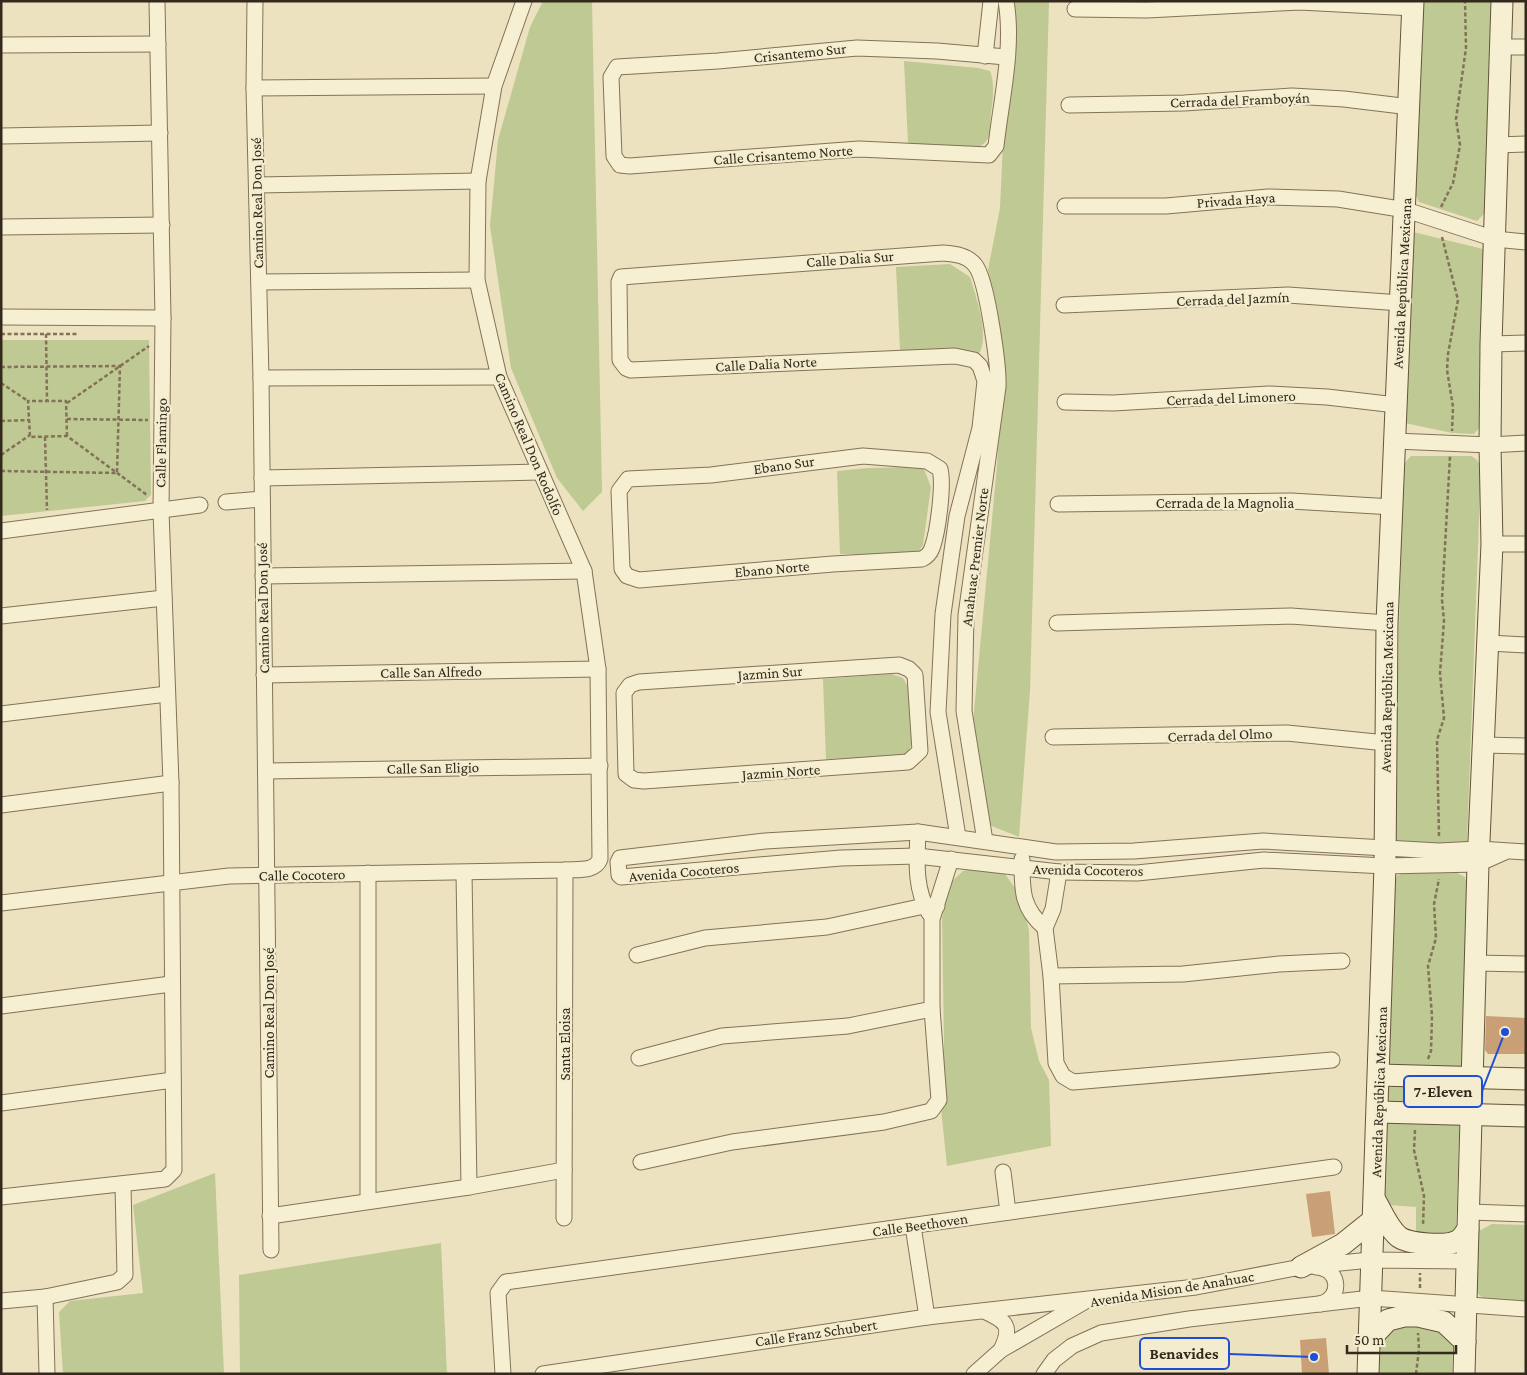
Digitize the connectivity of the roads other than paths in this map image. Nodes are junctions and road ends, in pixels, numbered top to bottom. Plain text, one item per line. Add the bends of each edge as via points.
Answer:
1 (157, 1) edge
2 (255, 1) edge
3 (524, 1) edge
4 (991, 1) edge
5 (1006, 1) edge
6 (1502, 1) edge
7 (1413, 5) edge
8 (1075, 9) dead end
9 (158, 44) junction
10 (1, 46) edge
11 (1502, 47) junction
12 (1526, 47) edge
13 (985, 56) junction
14 (1006, 57) junction
15 (494, 86) junction
16 (254, 88) junction
17 (1070, 105) dead end
18 (1410, 108) junction
19 (612, 121) joint
20 (160, 133) junction
21 (1, 136) edge
22 (1526, 144) edge
23 (1497, 145) junction
24 (478, 182) junction
25 (257, 185) junction
26 (1065, 206) dead end
27 (1406, 210) junction
28 (162, 225) junction
29 (1, 227) edge
30 (1495, 239) junction
31 (1526, 242) edge
32 (621, 277) joint
33 (477, 280) junction
34 (259, 282) junction
35 (1401, 303) junction
36 (1064, 305) dead end
37 (1, 318) edge
38 (163, 318) junction
39 (1526, 343) edge
40 (1492, 344) junction
41 (997, 363) junction
42 (980, 366) junction
43 (261, 378) junction
44 (499, 378) junction
45 (1065, 402) dead end
46 (1396, 405) junction
47 (986, 429) junction
48 (1395, 441) junction
49 (1526, 443) edge
50 (1490, 445) junction
51 (540, 472) junction
52 (262, 478) junction
53 (262, 499) junction
54 (226, 502) dead end
55 (1058, 504) dead end
56 (200, 505) dead end
57 (1393, 507) junction
58 (161, 511) junction
59 (938, 516) junction
60 (957, 516) junction
61 (980, 517) junction
62 (619, 526) joint
63 (1, 531) edge
64 (1492, 544) junction
65 (1526, 544) edge
66 (584, 571) junction
67 (263, 576) junction
68 (164, 598) junction
69 (1, 616) edge
70 (1057, 623) dead end
71 (1387, 623) junction
72 (1488, 643) junction
73 (1526, 645) edge
74 (598, 670) junction
75 (264, 675) junction
76 (167, 694) junction
77 (964, 711) junction
78 (918, 712) junction
79 (938, 712) junction
80 (1, 714) edge
81 (624, 728) joint
82 (1053, 737) dead end
83 (1386, 743) junction
84 (1483, 745) junction
85 (1526, 746) edge
86 (600, 766) junction
87 (266, 771) junction
88 (171, 783) junction
89 (1, 806) edge
90 (918, 832) junction
91 (958, 837) junction
92 (985, 841) junction
93 (1022, 848) junction
94 (1526, 852) edge
95 (917, 856) junction
96 (1385, 857) junction
97 (1478, 857) junction
98 (600, 859) joint
99 (951, 860) junction
100 (1022, 869) junction
101 (565, 870) junction
102 (1058, 872) junction
103 (368, 873) junction
104 (464, 874) junction
105 (268, 876) junction
106 (172, 884) junction
107 (1, 903) edge
108 (931, 910) junction
109 (1045, 928) junction
110 (637, 955) dead end
111 (1342, 961) dead end
112 (1475, 963) junction
113 (1526, 964) edge
114 (1051, 976) junction
115 (171, 984) junction
116 (1, 1006) edge
117 (932, 1009) junction
118 (639, 1058) dead end
119 (1332, 1060) dead end
120 (1379, 1075) junction
121 (1472, 1077) junction
122 (1526, 1079) edge
123 (173, 1080) junction
124 (1, 1103) edge
125 (1378, 1112) junction
126 (1471, 1115) junction
127 (1526, 1116) edge
128 (641, 1162) dead end
129 (1334, 1167) dead end
130 (564, 1170) junction
131 (1003, 1172) dead end
132 (123, 1184) junction
133 (469, 1187) junction
134 (1, 1198) edge
135 (368, 1201) junction
136 (1374, 1210) junction
137 (1008, 1212) junction
138 (1526, 1214) edge
139 (270, 1216) junction
140 (564, 1218) dead end
141 (1469, 1220) junction
142 (913, 1226) junction
143 (271, 1250) dead end
144 (1370, 1260) junction
145 (1467, 1261) junction
146 (1301, 1267) junction
147 (45, 1296) junction
148 (1371, 1298) junction
149 (1090, 1299) junction
150 (1, 1301) edge
151 (1467, 1306) junction
152 (1307, 1307) junction
153 (1526, 1309) edge
154 (982, 1310) junction
155 (927, 1317) junction
156 (1369, 1340) junction
157 (1465, 1342) junction
158 (1001, 1350) junction
159 (47, 1374) edge
160 (503, 1374) edge
161 (543, 1374) edge
162 (974, 1374) edge
163 (1044, 1374) edge
164 (1368, 1374) edge
165 (1464, 1374) edge

1 - 9 street, Calle Flamingo
2 - 16 street, Camino Real Don José
3 - 15 street, Camino Real Don Rodolfo
4 - 13 street
5 - 14 street via 1009,24
6 - 11 main road
7 - 8 street via 1300,2 1147,10
7 - 18 main road, Avenida República Mexicana
9 - 10 street
9 - 20 street, Calle Flamingo
11 - 12 street
11 - 23 main road
13 - 14 street, Crisantemo Sur
13 - 19 street, Crisantemo Sur via 857,48 709,62 621,66 613,70 610,77
14 - 19 street, Calle Crisantemo Norte via 996,146 992,153 984,156 859,149 625,166 620,165 614,156
15 - 16 street
15 - 24 street, Camino Real Don Rodolfo
16 - 25 street, Camino Real Don José
17 - 18 street, Cerrada del Framboyán via 1292,96
18 - 27 main road, Avenida República Mexicana
20 - 21 street
20 - 28 street, Calle Flamingo
22 - 23 street
23 - 30 main road
24 - 25 street
24 - 33 street, Camino Real Don Rodolfo
25 - 34 street, Camino Real Don José
26 - 27 street, Privada Haya via 1130,207 1306,197
27 - 30 street, Privada Haya
27 - 35 main road, Avenida República Mexicana
28 - 29 street
28 - 38 street, Calle Flamingo
30 - 31 street, Privada Haya
30 - 40 main road
32 - 41 street, Calle Dalia Sur via 943,253 957,255 967,258 980,272
32 - 42 street, Calle Dalia Norte via 620,360 631,370 955,356 974,360
33 - 34 street
33 - 44 street, Camino Real Don Rodolfo
34 - 43 street, Camino Real Don José
35 - 36 street, Cerrada del Jazmín via 1288,295
35 - 46 main road, Avenida República Mexicana
37 - 38 street
38 - 58 street, Calle Flamingo
39 - 40 street
40 - 50 main road
41 - 42 street
41 - 47 street, Anahuac Premier Norte via 998,387
42 - 47 street, Anahuac Premier Norte via 985,381
43 - 44 street
43 - 52 street, Camino Real Don José
44 - 51 street, Camino Real Don Rodolfo
45 - 46 street, Cerrada del Limonero via 1269,394
46 - 48 main road, Avenida República Mexicana
47 - 60 street, Anahuac Premier Norte
47 - 61 street, Anahuac Premier Norte
48 - 50 street
48 - 57 main road, Avenida República Mexicana
49 - 50 street
50 - 64 main road
51 - 52 street
51 - 66 street, Camino Real Don Rodolfo
52 - 53 street, Camino Real Don José
53 - 54 street
53 - 67 street, Camino Real Don José
55 - 57 street, Cerrada de la Magnolia via 1292,501
56 - 58 street
57 - 71 main road, Avenida República Mexicana
58 - 63 street
58 - 68 street, Calle Flamingo
59 - 60 street
59 - 62 street, Ebano Norte via 932,549 922,560 639,580 622,570
59 - 62 street, Ebano Sur via 940,469 926,460 863,456 711,475 628,479 619,491
60 - 61 street
60 - 79 street, Anahuac Premier Norte via 943,614
61 - 77 street, Anahuac Premier Norte via 966,616
64 - 65 street
64 - 72 main road
66 - 67 street
66 - 74 street, Camino Real Don Rodolfo
67 - 75 street, Camino Real Don José
68 - 69 street
68 - 76 street, Calle Flamingo
70 - 71 street via 1291,616
71 - 83 main road, Avenida República Mexicana
72 - 73 street
72 - 84 main road
74 - 75 street, Calle San Alfredo
74 - 86 street, Camino Real Don Rodolfo
75 - 87 street, Camino Real Don José
76 - 80 street
76 - 88 street, Calle Flamingo
77 - 79 street
77 - 92 street, Anahuac Premier Norte
78 - 79 street
78 - 81 street, Jazmin Sur via 915,676 909,669 889,666 639,682 630,685 624,693
78 - 81 street, Jazmin Norte via 920,751 908,762 644,781 634,780 626,774
79 - 91 street, Anahuac Premier Norte
82 - 83 street, Cerrada del Olmo via 1287,733
83 - 96 main road, Avenida República Mexicana
84 - 85 street
84 - 97 main road
86 - 87 street, Calle San Eligio
86 - 98 street, Camino Real Don Rodolfo
87 - 105 street, Camino Real Don José
88 - 89 street
88 - 106 street, Calle Flamingo
90 - 91 street, Avenida Cocoteros
90 - 95 street
90 - 95 street, Avenida Cocoteros via 765,841 620,858 618,862 621,878 840,858
91 - 92 street, Avenida Cocoteros
92 - 93 street, Avenida Cocoteros
93 - 96 street, Avenida Cocoteros via 1056,852 1134,852 1263,841
93 - 100 street
94 - 97 street
95 - 99 street, Avenida Cocoteros
95 - 108 street via 918,877
96 - 97 street
96 - 102 street, Avenida Cocoteros via 1264,860 1137,873
96 - 120 main road, Avenida República Mexicana
97 - 112 main road
98 - 101 street, Calle Cocotero via 594,868
99 - 100 street, Avenida Cocoteros
99 - 108 street
100 - 102 street, Avenida Cocoteros
100 - 109 street via 1026,907
101 - 104 street, Calle Cocotero
101 - 130 street, Santa Eloisa
102 - 109 street via 1053,909
103 - 104 street, Calle Cocotero
103 - 105 street, Calle Cocotero
103 - 135 street
104 - 133 street
105 - 106 street, Calle Cocotero
105 - 139 street, Camino Real Don José
106 - 107 street, Calle Cocotero
106 - 115 street, Calle Flamingo
108 - 110 street via 827,927 705,938
108 - 117 street
109 - 114 street
111 - 114 street via 1183,974
112 - 113 street
112 - 121 main road
114 - 119 street via 1056,1063 1063,1076 1073,1082
115 - 116 street
115 - 123 street, Calle Flamingo
117 - 118 street via 848,1026 722,1036
117 - 128 street via 939,1100 931,1111 884,1122 732,1142
120 - 121 main road
120 - 125 main road, Avenida República Mexicana
121 - 122 main road
121 - 126 main road
123 - 124 street
123 - 132 street, Calle Flamingo via 174,1170 165,1179
125 - 126 main road
125 - 136 main road, Avenida República Mexicana
126 - 127 main road
126 - 141 main road
129 - 137 street, Calle Beethoven
130 - 133 street
130 - 140 street, Santa Eloisa
131 - 137 street
132 - 134 street
132 - 147 street via 125,1275 117,1282
133 - 135 street
135 - 139 street
136 - 141 main road via 1407,1241 1450,1244 1460,1239
136 - 144 main road, Avenida República Mexicana
136 - 146 main road via 1344,1244
137 - 142 street, Calle Beethoven
138 - 141 street
139 - 143 street, Camino Real Don José
141 - 145 main road
142 - 155 street
142 - 160 street, Calle Beethoven via 506,1282 498,1294
144 - 145 street, Avenida Mision de Anahuac
144 - 146 street, Avenida Mision de Anahuac
144 - 148 main road, Avenida República Mexicana
145 - 151 main road
146 - 149 street, Avenida Mision de Anahuac via 1196,1287
146 - 152 street, Avenida Mision de Anahuac via 1324,1268 1332,1272 1335,1280 1336,1290 1332,1297
147 - 150 street
147 - 159 street
148 - 151 street, Avenida Mision de Anahuac
148 - 152 street, Avenida Mision de Anahuac
148 - 156 main road, Avenida República Mexicana
149 - 154 street, Calle Franz Schubert
149 - 158 street, Avenida Mision de Anahuac
151 - 153 street, Avenida Mision de Anahuac
151 - 157 main road
152 - 163 street, Avenida Mision de Anahuac via 1188,1319 1101,1333 1072,1346 1054,1360
154 - 155 street, Calle Franz Schubert
154 - 158 street via 1002,1320 1006,1326 1007,1339
155 - 161 street, Calle Franz Schubert
156 - 157 main road via 1388,1320 1418,1316 1444,1322
156 - 164 main road, Avenida República Mexicana
157 - 165 main road
158 - 162 street, Avenida Mision de Anahuac

